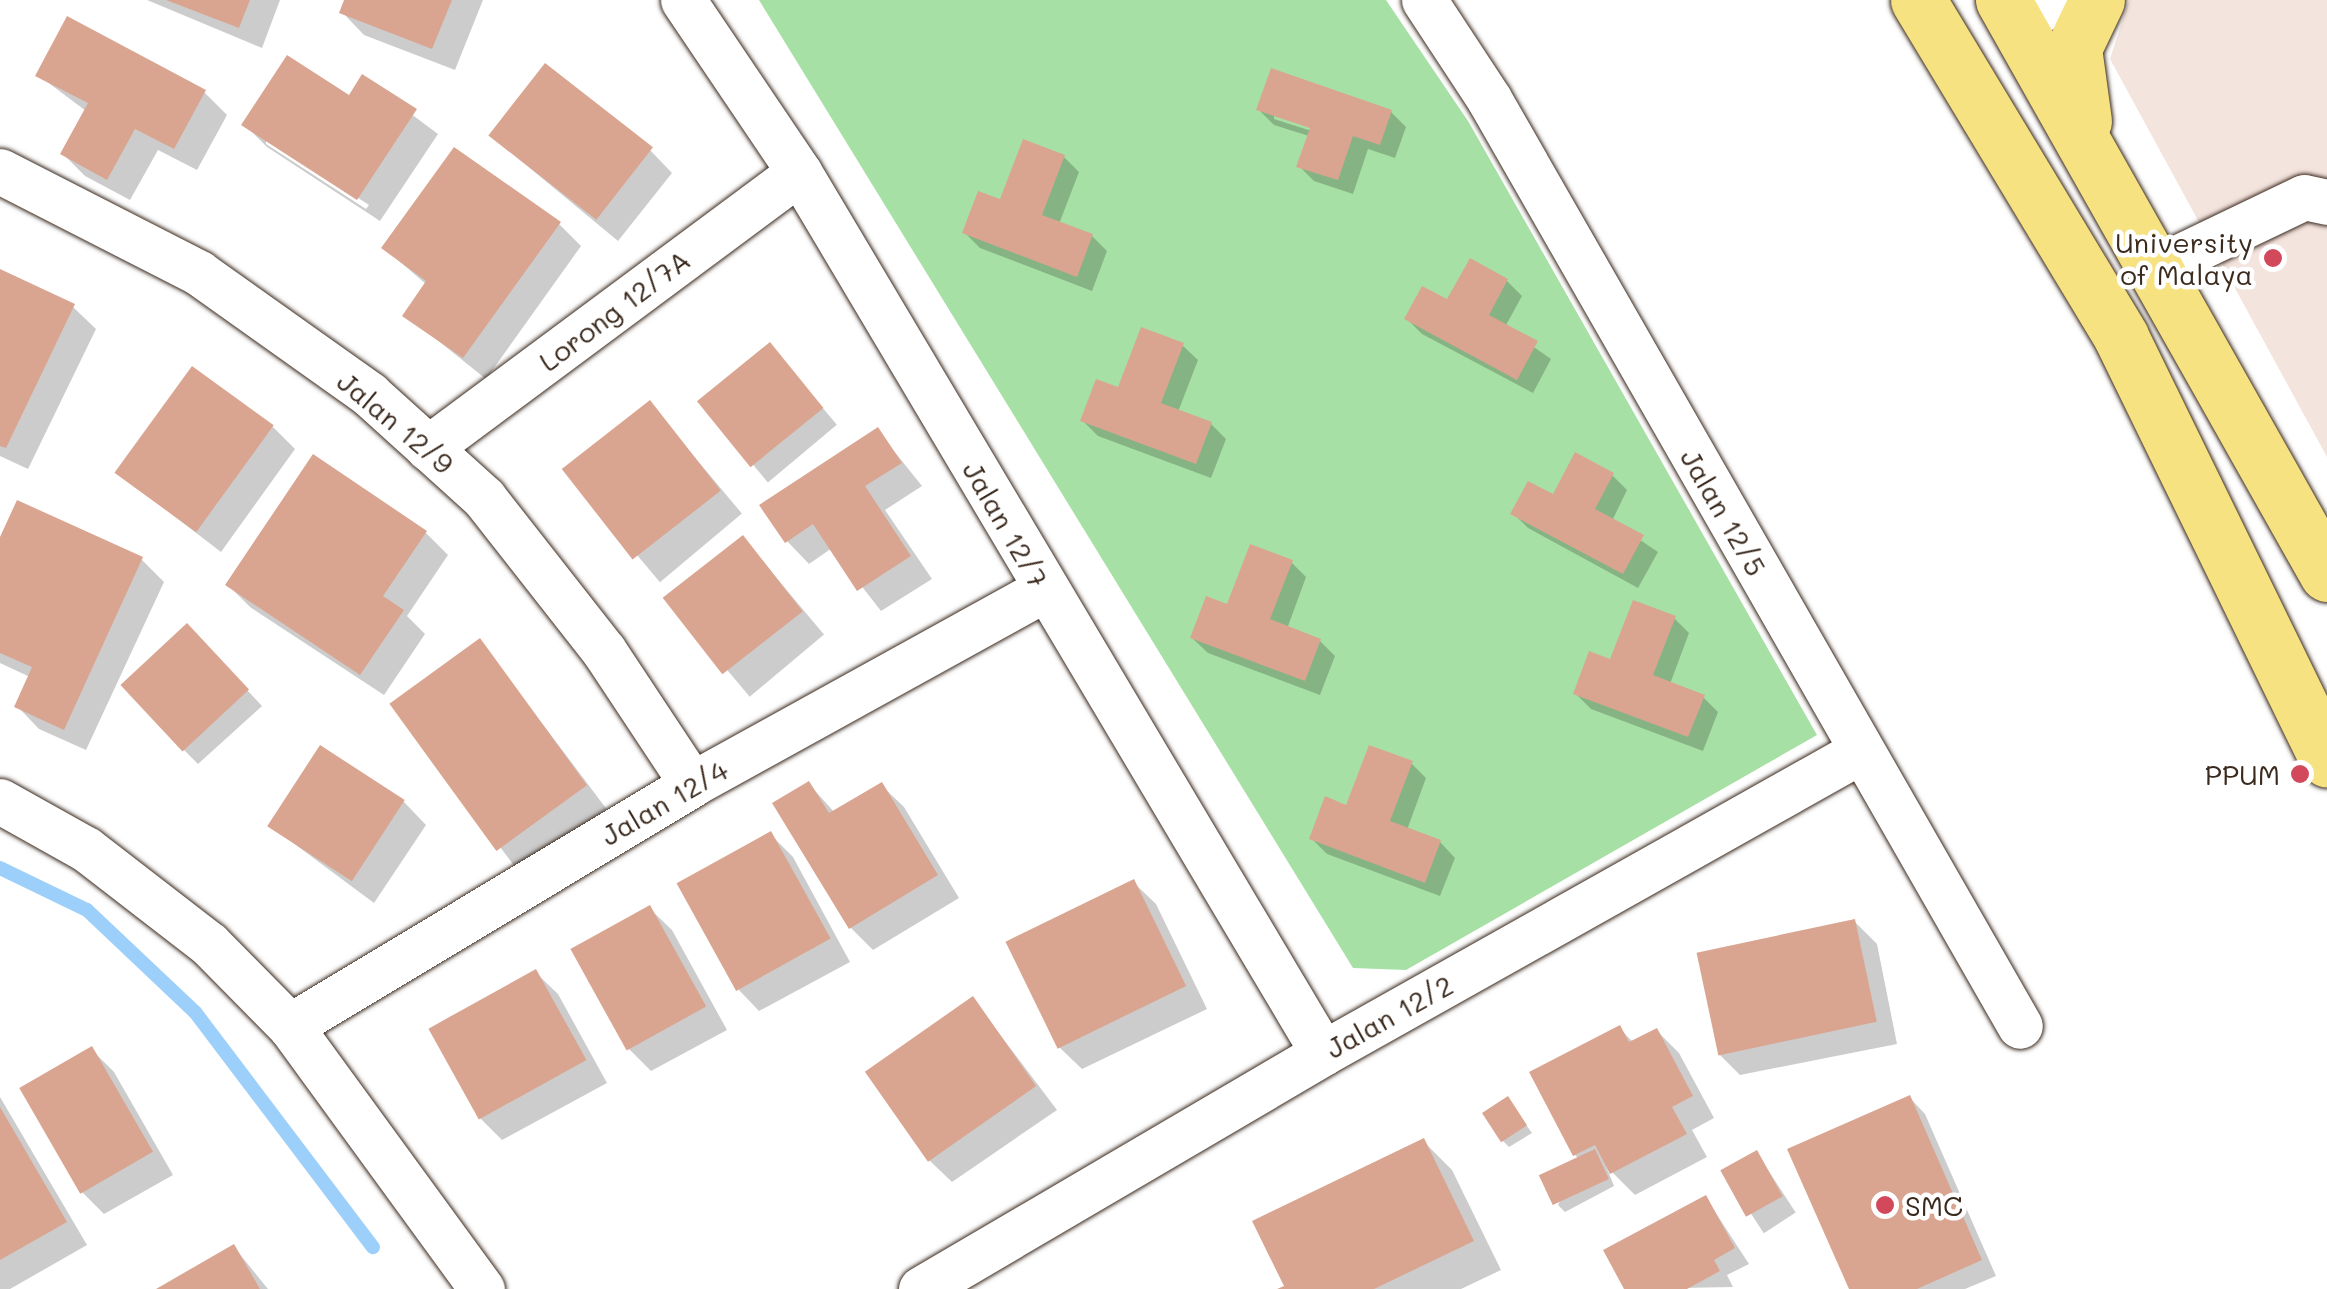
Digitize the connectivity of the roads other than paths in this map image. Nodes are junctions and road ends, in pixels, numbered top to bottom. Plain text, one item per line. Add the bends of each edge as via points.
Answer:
1 (683, 0) edge
2 (1424, 0) edge
3 (1918, 0) edge
4 (2097, 0) edge
5 (2006, 6) edge
6 (2095, 158) junction
7 (0, 171) edge
8 (799, 172) junction
9 (2327, 202) edge
10 (2057, 232) junction
11 (2156, 268) junction
12 (428, 448) junction
13 (2327, 574) edge
14 (1044, 590) junction
15 (1861, 751) junction
16 (2327, 759) edge
17 (692, 784) junction
18 (0, 801) edge
19 (290, 1026) junction
20 (2020, 1026) dead end
21 (1323, 1052) junction
22 (471, 1285) edge
23 (920, 1289) edge

1 - 8 street, Jalan 12/7
2 - 15 street, Jalan 12/5 via 1489,99
3 - 10 main road
4 - 6 main road via 2074,48
5 - 6 main road
5 - 10 main road
6 - 11 main road
7 - 12 street, Jalan 12/9 via 199,273 369,394
8 - 12 street, Lorong 12/7A
8 - 14 street, Jalan 12/7
9 - 11 street via 2304,197
10 - 16 main road via 2121,337
11 - 13 main road
12 - 17 street, Jalan 12/9 via 484,498 604,651
14 - 17 street, Jalan 12/4
14 - 21 street, Jalan 12/7
15 - 20 street, Jalan 12/5
15 - 21 street, Jalan 12/2
17 - 19 street, Jalan 12/4
18 - 19 street via 86,849 209,944
19 - 22 street
21 - 23 street, Jalan 12/2

